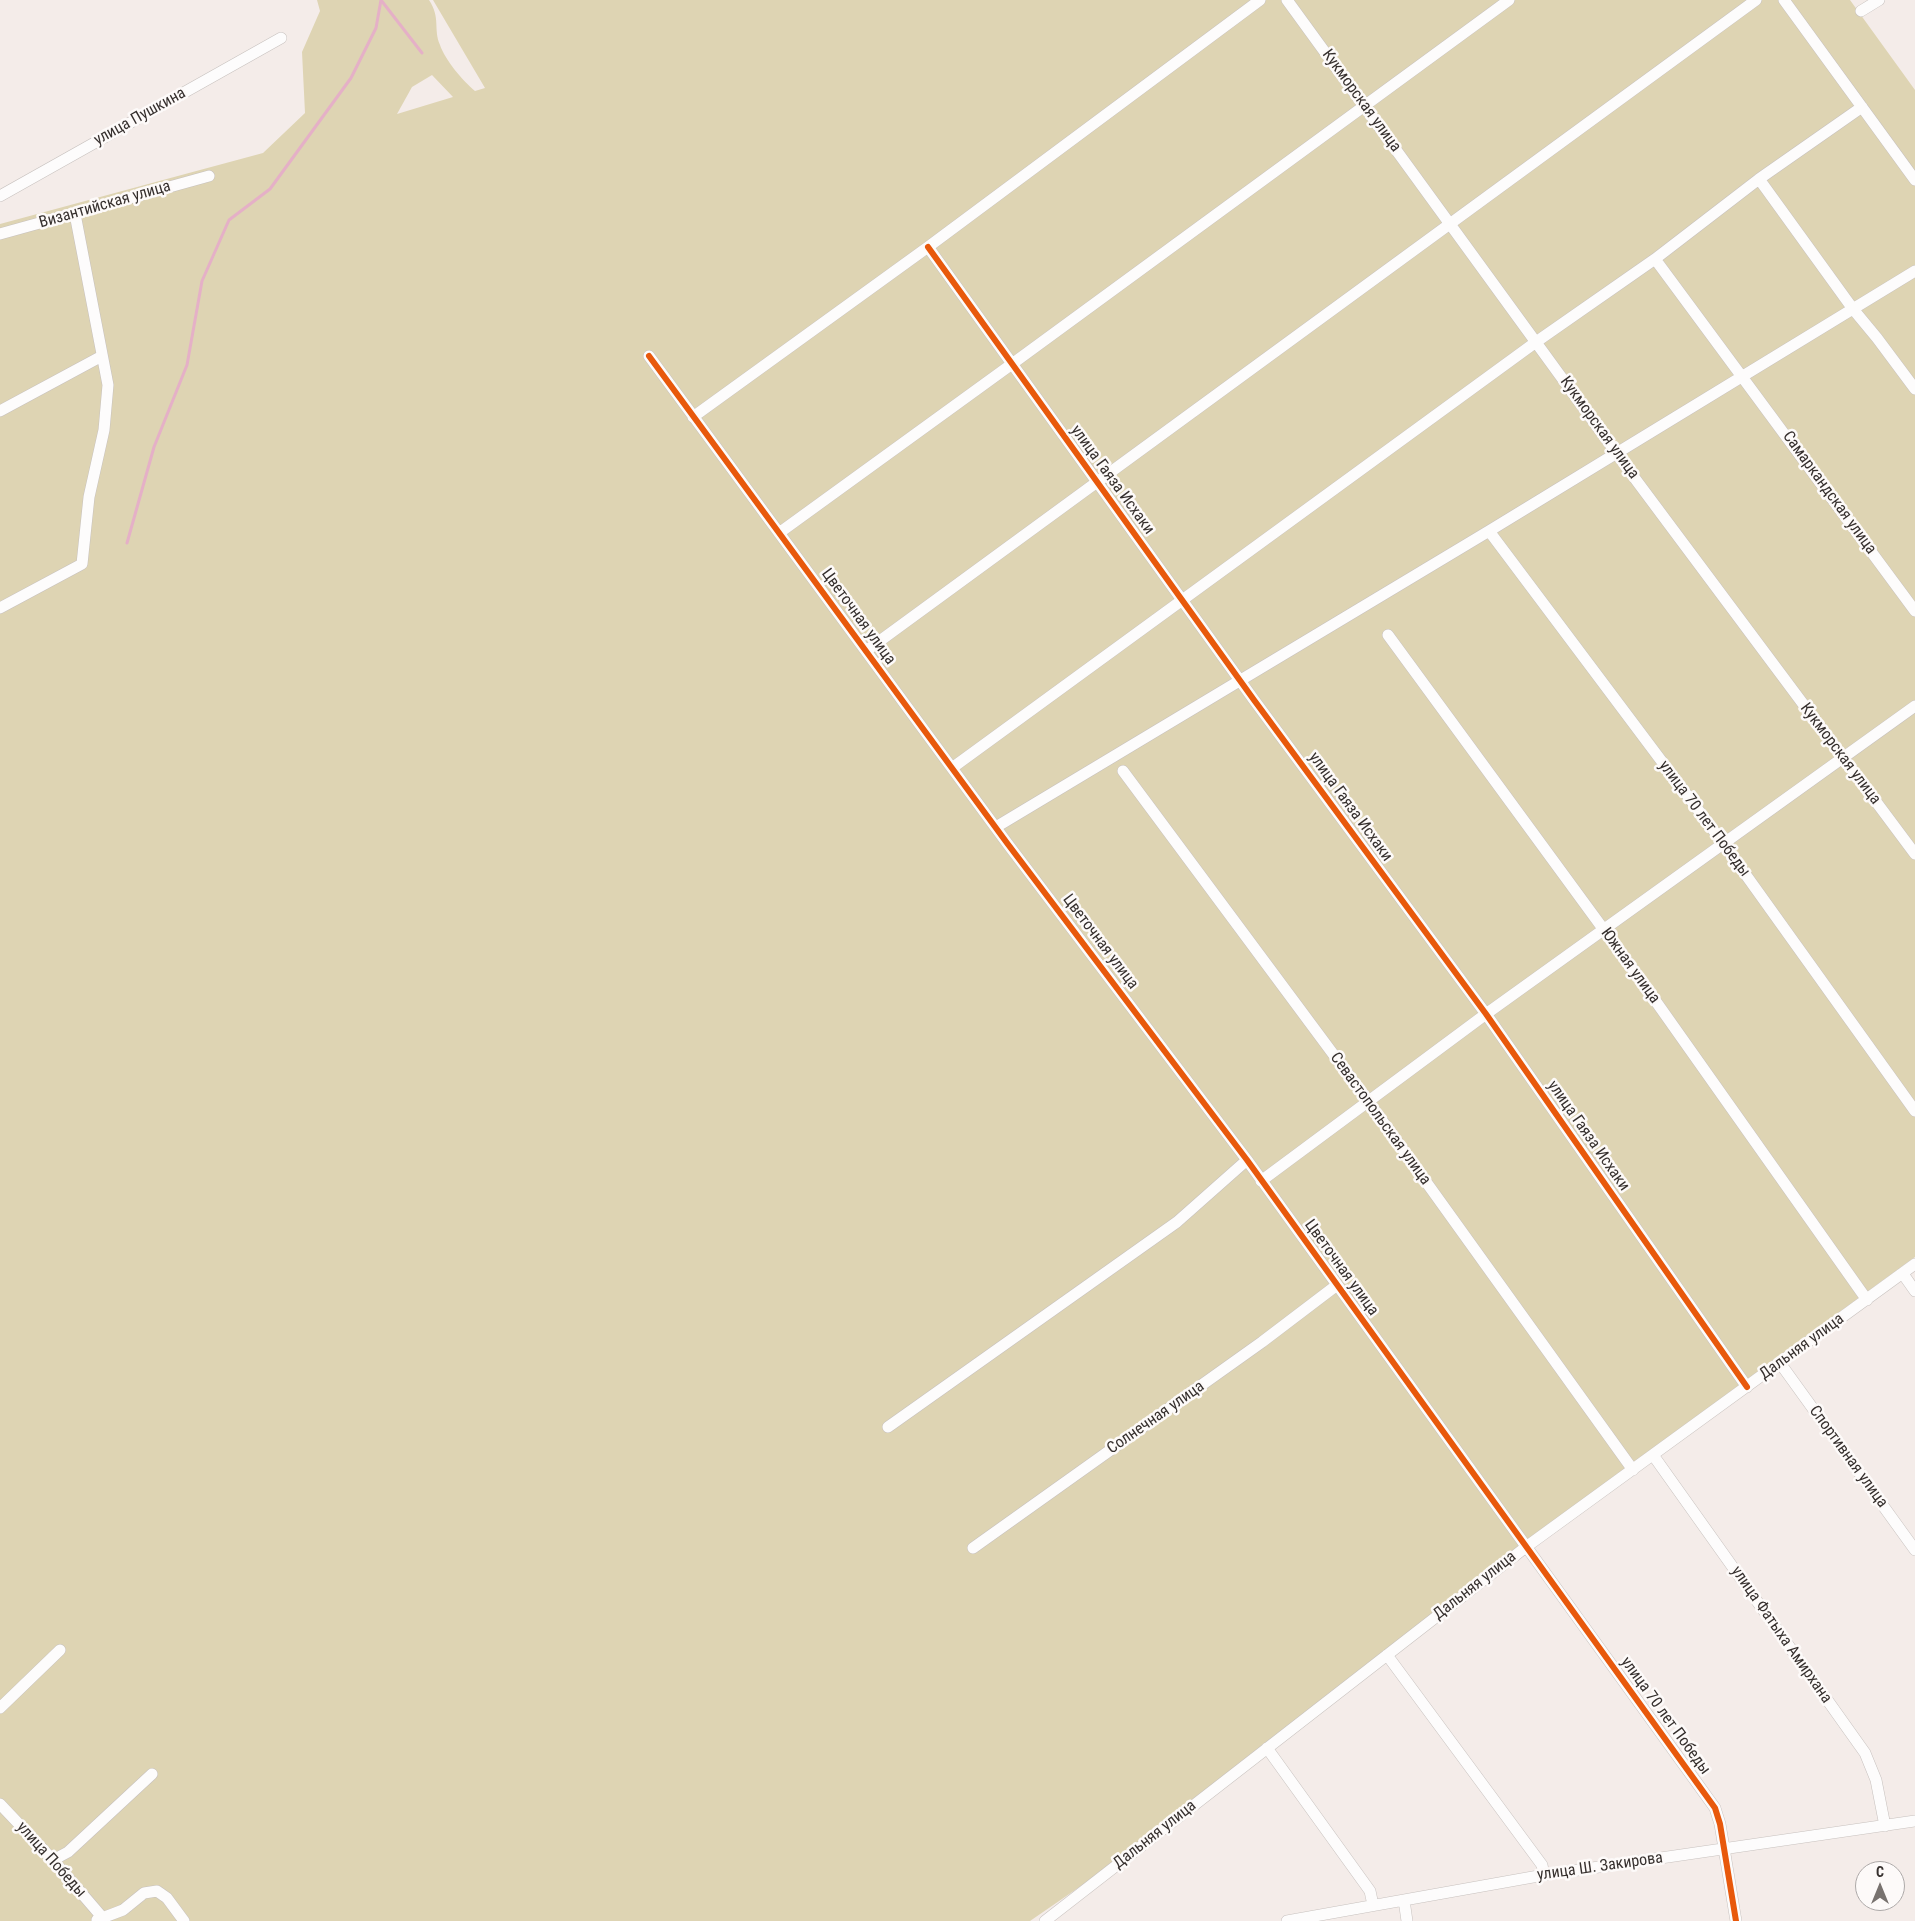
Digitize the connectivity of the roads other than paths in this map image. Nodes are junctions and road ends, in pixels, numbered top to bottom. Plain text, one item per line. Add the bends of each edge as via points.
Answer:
1 (1260, 0) edge
2 (1287, 0) edge
3 (1509, 0) edge
4 (1756, 0) edge
5 (1784, 0) edge
6 (1879, 0) edge
7 (1861, 11) dead end
8 (281, 38) dead end
9 (1365, 106) junction
10 (1862, 107) junction
11 (209, 176) dead end
12 (1759, 179) junction
13 (1915, 180) edge
14 (0, 196) edge
15 (75, 214) junction
16 (1450, 222) junction
17 (0, 234) edge
18 (928, 247) junction
19 (1655, 259) junction
20 (1915, 271) edge
21 (1853, 309) junction
22 (1536, 342) junction
23 (102, 356) junction
24 (649, 356) dead end
25 (1012, 364) junction
26 (1741, 376) junction
27 (1915, 389) edge
28 (0, 412) edge
29 (693, 417) junction
30 (1616, 453) junction
31 (1097, 482) junction
32 (1489, 531) junction
33 (779, 532) junction
34 (1182, 600) junction
35 (0, 608) edge
36 (1915, 610) edge
37 (1388, 636) dead end
38 (866, 651) junction
39 (1239, 680) junction
40 (1915, 706) edge
41 (1843, 757) junction
42 (952, 768) junction
43 (1124, 771) dead end
44 (996, 827) junction
45 (1723, 843) junction
46 (1915, 854) edge
47 (1604, 930) junction
48 (1486, 1014) junction
49 (1368, 1101) junction
50 (1915, 1111) edge
51 (1247, 1160) junction
52 (1261, 1181) junction
53 (1915, 1264) edge
54 (1903, 1274) junction
55 (1337, 1285) junction
56 (1915, 1291) edge
57 (1867, 1300) junction
58 (1780, 1363) junction
59 (1747, 1387) junction
60 (888, 1427) dead end
61 (1653, 1455) junction
62 (1633, 1470) junction
63 (1526, 1547) junction
64 (973, 1548) dead end
65 (1915, 1550) edge
66 (60, 1650) dead end
67 (1387, 1655) junction
68 (0, 1708) edge
69 (1267, 1748) junction
70 (152, 1774) dead end
71 (0, 1804) edge
72 (1915, 1821) edge
73 (1885, 1826) junction
74 (1724, 1849) junction
75 (53, 1860) junction
76 (1544, 1875) junction
77 (1404, 1900) junction
78 (1373, 1905) junction
79 (99, 1919) edge
80 (184, 1921) edge
81 (1045, 1921) edge
82 (1287, 1921) edge
83 (1407, 1921) edge
84 (1736, 1921) edge

1 - 18 street
2 - 9 street, Кукморская улица
3 - 9 street
4 - 16 street
5 - 10 street
6 - 7 street
8 - 14 street, улица Пушкина
9 - 16 street, Кукморская улица
9 - 25 street
10 - 12 street
10 - 13 street
11 - 15 street, Византийская улица
12 - 19 street
12 - 21 street
15 - 17 street, Византийская улица
15 - 23 street
16 - 22 street, Кукморская улица
16 - 31 street
18 - 25 street, улица Гаяза Исхаки
18 - 29 street
19 - 22 street
19 - 26 street, Самаркандская улица
20 - 21 street
21 - 26 street
21 - 27 street
22 - 30 street, Кукморская улица
22 - 34 street
23 - 28 street
23 - 35 street via 108,385 104,430 89,497 82,564
24 - 29 street, Цветочная улица
25 - 31 street, улица Гаяза Исхаки
25 - 33 street
26 - 30 street
26 - 36 street, Самаркандская улица
29 - 33 street, Цветочная улица
30 - 32 street
30 - 41 street, Кукморская улица
31 - 34 street, улица Гаяза Исхаки
31 - 38 street
32 - 39 street
32 - 45 street, улица 70 лет Победы
33 - 38 street, Цветочная улица
34 - 39 street, улица Гаяза Исхаки
34 - 42 street
37 - 47 street, Южная улица
38 - 42 street, Цветочная улица
39 - 44 street
39 - 48 street, улица Гаяза Исхаки
40 - 41 street
41 - 45 street
41 - 46 street, Кукморская улица
42 - 44 street, Цветочная улица
43 - 49 street, Севастопольская улица
44 - 51 street, Цветочная улица
45 - 47 street
45 - 50 street, улица 70 лет Победы
47 - 48 street
47 - 57 street, Южная улица
48 - 49 street
48 - 59 street, улица Гаяза Исхаки
49 - 52 street
49 - 62 street, Севастопольская улица
51 - 52 street, Цветочная улица
51 - 60 street via 1177,1222
52 - 55 street, Цветочная улица
53 - 54 street, Дальняя улица
54 - 56 street
54 - 57 street, Дальняя улица
55 - 63 street, Цветочная улица
55 - 64 street, Солнечная улица
57 - 58 street, Дальняя улица
58 - 59 street, Дальняя улица
58 - 65 street, Спортивная улица
59 - 61 street, Дальняя улица
61 - 62 street, Дальняя улица
61 - 73 street, улица Фатыха Амирхана via 1865,1753 1876,1780
62 - 63 street, Дальняя улица
63 - 67 street, Дальняя улица
63 - 74 street, улица 70 лет Победы via 1715,1808
66 - 68 street
67 - 69 street, Дальняя улица
67 - 76 street via 1542,1865
69 - 78 street via 1370,1891
69 - 81 street, Дальняя улица
70 - 75 street via 68,1852
71 - 75 street, улица Победы
72 - 73 street, улица Ш. Закирова
73 - 74 street, улица Ш. Закирова
74 - 76 street, улица Ш. Закирова
74 - 84 street, улица 70 лет Победы
75 - 79 street, улица Победы
76 - 77 street, улица Ш. Закирова
77 - 78 street, улица Ш. Закирова
77 - 83 street
78 - 82 street, улица Ш. Закирова
79 - 80 street via 123,1910 144,1893 157,1891 167,1898

